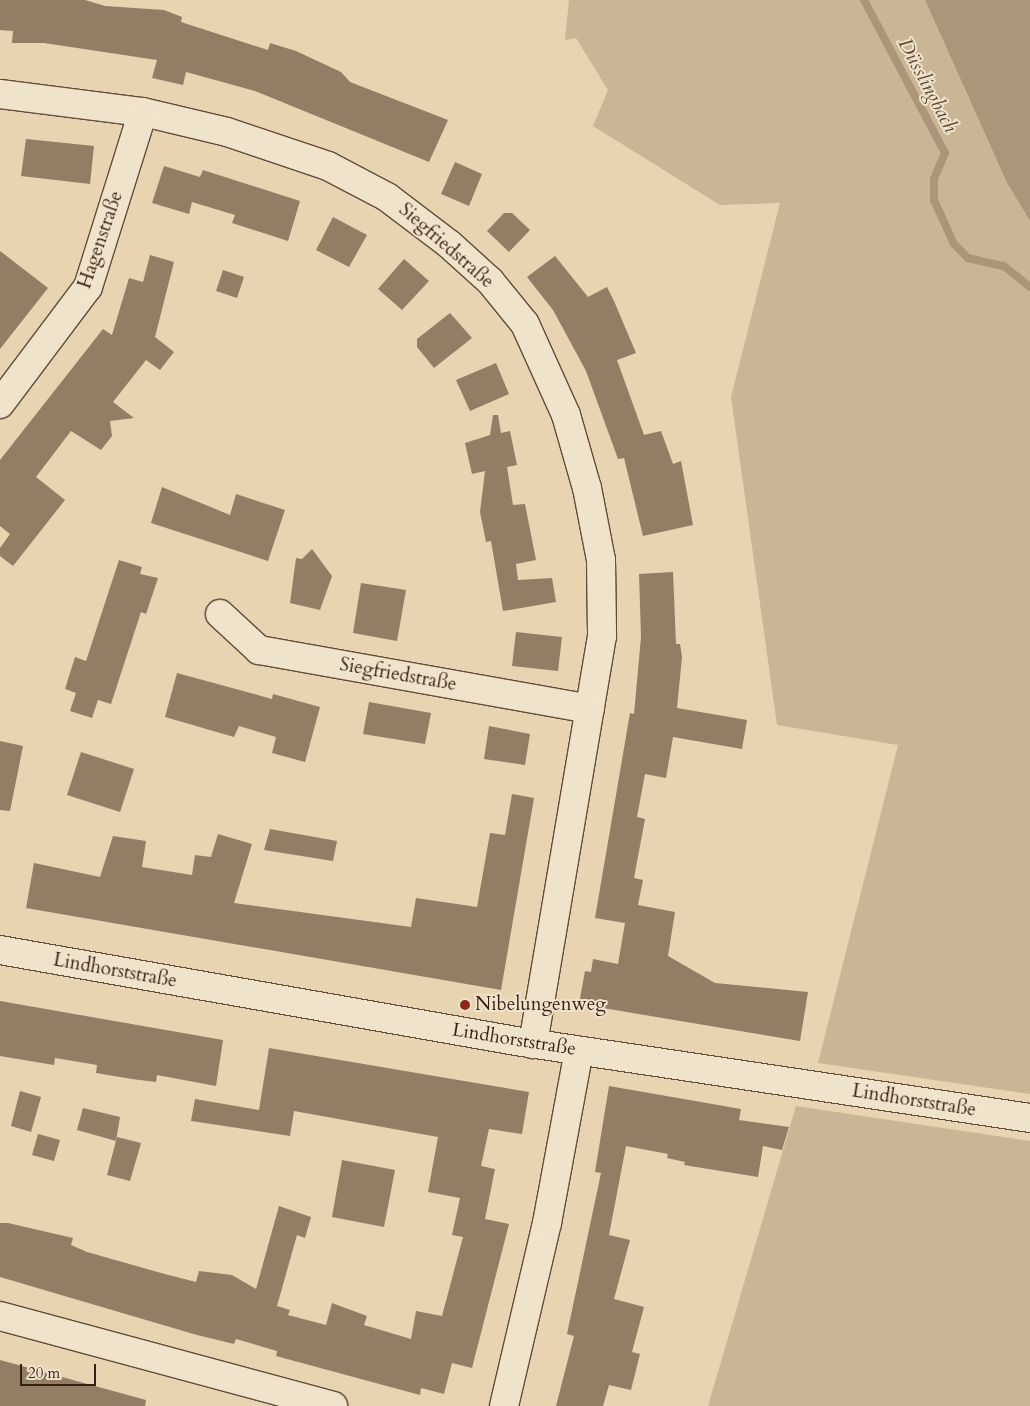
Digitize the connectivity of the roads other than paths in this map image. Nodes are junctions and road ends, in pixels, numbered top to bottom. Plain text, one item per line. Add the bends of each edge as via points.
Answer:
1 (0, 94) edge
2 (143, 112) junction
3 (0, 404) edge
4 (220, 614) dead end
5 (590, 709) junction
6 (0, 950) edge
7 (533, 1044) junction
8 (578, 1051) junction
9 (1030, 1118) edge
10 (0, 1316) edge
11 (333, 1406) edge
12 (504, 1406) edge

1 - 2 street, Siegfriedstraße
2 - 3 street, Hagenstraße via 88,287
2 - 5 street, Siegfriedstraße via 227,132 328,166 387,197 483,275 525,324 566,415 587,488 601,560 602,636
4 - 5 street, Siegfriedstraße via 259,650
5 - 7 street, Siegfriedstraße
6 - 7 street, Lindhorststraße
7 - 8 street, Lindhorststraße
8 - 9 street, Lindhorststraße
8 - 12 street via 547,1223
10 - 11 street

